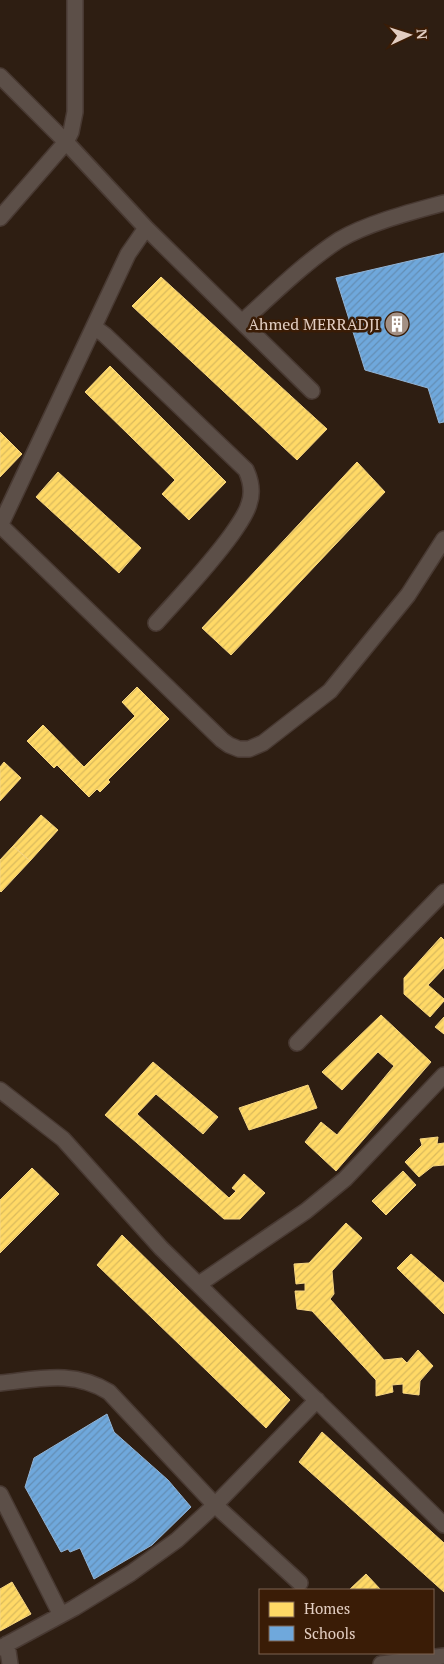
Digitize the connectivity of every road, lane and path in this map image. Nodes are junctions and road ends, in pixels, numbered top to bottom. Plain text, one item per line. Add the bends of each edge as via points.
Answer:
1 (75, 0) edge
2 (0, 76) edge
3 (66, 142) junction
4 (444, 203) edge
5 (3, 211) edge
6 (146, 228) junction
7 (242, 322) junction
8 (94, 327) junction
9 (312, 391) dead end
10 (0, 526) edge
11 (444, 539) edge
12 (156, 623) dead end
13 (444, 892) edge
14 (298, 1043) dead end
15 (444, 1074) edge
16 (0, 1090) edge
17 (198, 1284) junction
18 (0, 1383) edge
19 (317, 1400) junction
20 (0, 1494) edge
21 (215, 1505) junction
22 (444, 1525) edge
23 (300, 1583) dead end
24 (61, 1615) junction
25 (4, 1646) edge
26 (444, 1656) edge
27 (10, 1664) edge
28 (380, 1664) edge

1 - 3 street via 75,112
2 - 3 street
3 - 5 street
3 - 6 street
4 - 7 street via 373,225 340,240 304,266
6 - 7 street
6 - 8 street via 128,254
7 - 9 street
8 - 10 street
8 - 12 street via 246,470 251,479 250,504 240,522 191,586
10 - 11 street via 222,740 239,749 263,743 330,691 408,595
13 - 14 street
15 - 17 street via 345,1179 306,1211
16 - 17 street via 63,1139 161,1248
17 - 19 street
18 - 21 street via 49,1378 72,1378 94,1383 109,1392
19 - 21 street
19 - 22 street
20 - 24 street
21 - 23 street
21 - 24 street via 177,1540 131,1573
24 - 25 street
25 - 27 street
26 - 28 street

